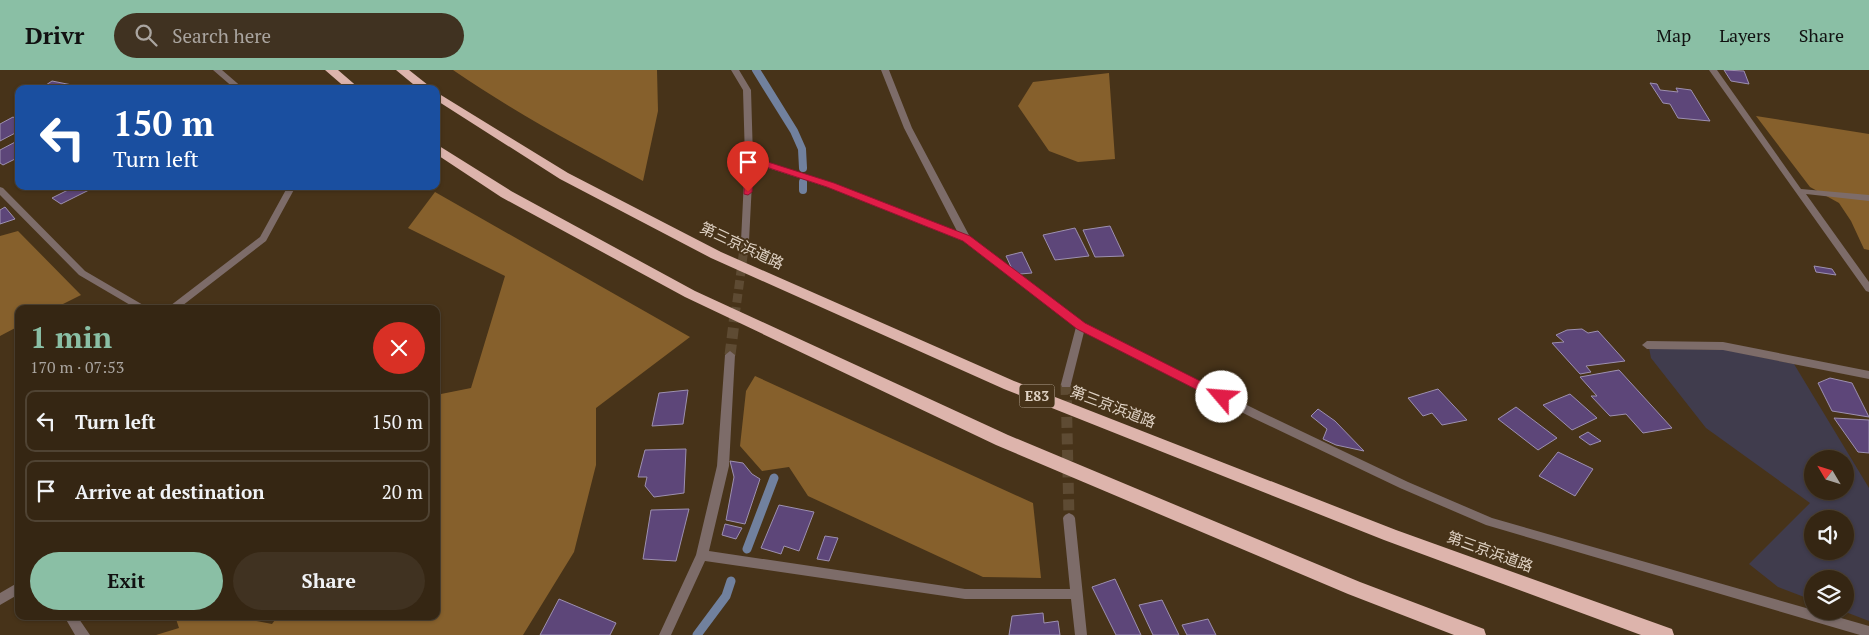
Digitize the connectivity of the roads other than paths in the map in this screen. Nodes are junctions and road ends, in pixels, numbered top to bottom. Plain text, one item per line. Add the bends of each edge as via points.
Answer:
1 (218, 70) edge
2 (331, 70) edge
3 (402, 70) edge
4 (735, 70) edge
5 (885, 70) edge
6 (1713, 70) edge
7 (235, 85) edge
8 (349, 85) edge
9 (423, 85) edge
10 (440, 98) edge
11 (440, 151) edge
12 (749, 159) junction
13 (0, 190) edge
14 (290, 190) edge
15 (1798, 191) junction
16 (1869, 198) edge
17 (966, 239) junction
18 (745, 241) tunnel mouth
19 (1869, 290) edge
20 (138, 305) edge
21 (176, 305) edge
22 (1081, 326) junction
23 (1647, 345) dead end
24 (730, 355) tunnel mouth
25 (1869, 375) edge
26 (1066, 384) tunnel mouth
27 (1068, 518) tunnel mouth
28 (702, 555) junction
29 (15, 590) edge
30 (1076, 594) junction
31 (0, 600) edge
32 (72, 620) edge
33 (1869, 632) edge
34 (84, 635) edge
35 (665, 635) edge
36 (1081, 635) edge
37 (1477, 635) edge
38 (1665, 635) edge

1 - 7 street
2 - 8 highway
3 - 9 highway
4 - 12 street via 747,90
5 - 17 street via 908,128
6 - 15 street
10 - 38 highway, 第三京浜道路 / E83 via 564,176 716,255 1000,381 1390,534
11 - 37 highway via 506,194 690,294 1002,440 1354,588
12 - 17 street via 830,185
12 - 18 street
13 - 20 street via 82,273
14 - 21 street via 264,238
15 - 16 street
15 - 19 street
17 - 22 street
22 - 26 street
22 - 33 street via 1257,415 1490,522
23 - 25 street via 1723,346
24 - 28 street via 722,466
27 - 30 street
28 - 30 street via 965,594
28 - 35 street
29 - 31 street
30 - 36 street
32 - 34 street

